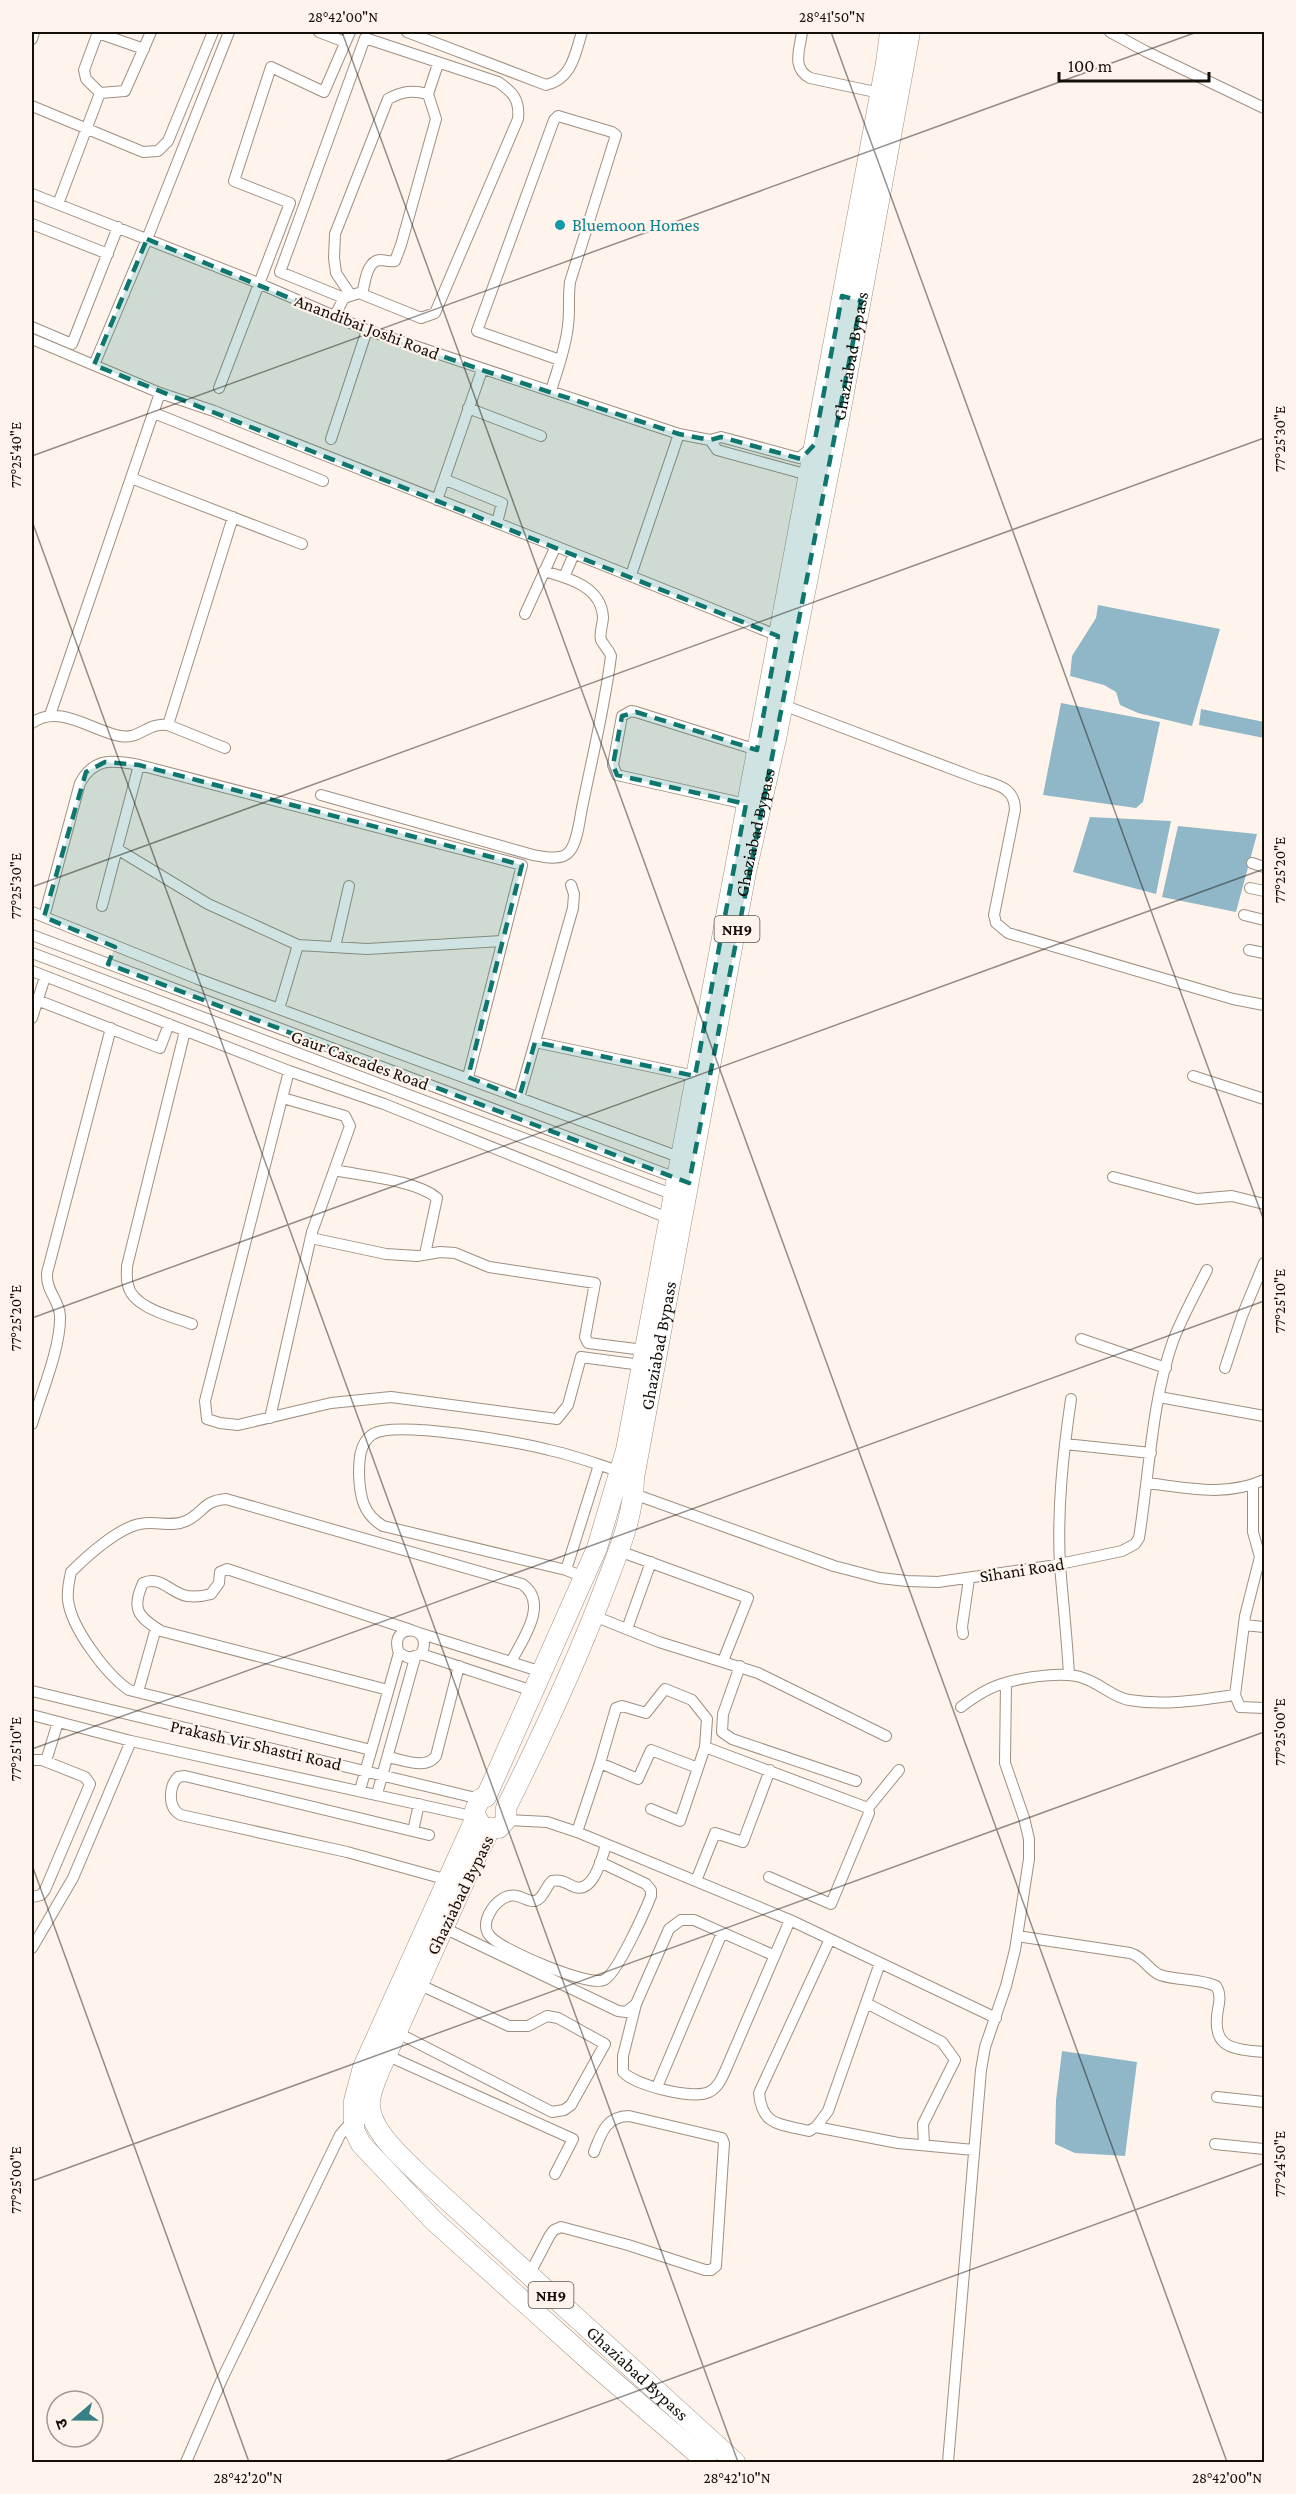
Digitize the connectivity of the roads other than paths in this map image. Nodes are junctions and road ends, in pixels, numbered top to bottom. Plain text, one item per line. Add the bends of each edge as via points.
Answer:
1 (34, 32) edge
2 (98, 32) edge
3 (151, 32) edge
4 (213, 32) edge
5 (230, 32) edge
6 (319, 32) edge
7 (350, 32) edge
8 (407, 32) edge
9 (582, 32) edge
10 (802, 32) edge
11 (890, 32) edge
12 (909, 32) edge
13 (1110, 32) edge
14 (32, 39) edge
15 (345, 42) junction
16 (144, 49) junction
17 (438, 64) junction
18 (100, 93) junction
19 (880, 93) junction
20 (428, 94) junction
21 (32, 106) edge
22 (1264, 108) edge
23 (88, 129) junction
24 (32, 194) edge
25 (58, 204) junction
26 (32, 224) edge
27 (118, 227) junction
28 (147, 239) junction
29 (108, 254) junction
30 (258, 283) junction
31 (362, 294) junction
32 (347, 296) junction
33 (852, 299) junction
34 (334, 316) junction
35 (32, 327) edge
36 (367, 330) junction
37 (32, 339) edge
38 (560, 360) junction
39 (94, 365) junction
40 (482, 370) junction
41 (219, 388) dead end
42 (551, 391) junction
43 (160, 393) junction
44 (468, 408) junction
45 (154, 413) junction
46 (679, 434) junction
47 (541, 436) dead end
48 (331, 439) dead end
49 (710, 440) junction
50 (814, 445) junction
51 (817, 477) junction
52 (131, 478) junction
53 (446, 480) junction
54 (323, 481) dead end
55 (437, 500) junction
56 (233, 517) junction
57 (497, 523) junction
58 (302, 544) dead end
59 (555, 548) junction
60 (574, 555) junction
61 (544, 571) junction
62 (631, 575) junction
63 (564, 577) junction
64 (525, 614) dead end
65 (778, 636) junction
66 (783, 705) junction
67 (50, 716) junction
68 (32, 723) edge
69 (168, 725) junction
70 (225, 748) dead end
71 (756, 750) junction
72 (139, 765) junction
73 (321, 795) dead end
74 (746, 804) junction
75 (117, 849) junction
76 (1252, 863) dead end
77 (1264, 867) edge
78 (571, 885) dead end
79 (349, 886) dead end
80 (1250, 888) dead end
81 (1264, 891) edge
82 (102, 906) dead end
83 (32, 912) edge
84 (1244, 915) dead end
85 (44, 917) junction
86 (1264, 920) edge
87 (32, 935) edge
88 (502, 941) junction
89 (298, 945) junction
90 (115, 947) junction
91 (335, 947) junction
92 (1249, 950) dead end
93 (32, 953) edge
94 (1264, 953) edge
95 (108, 964) junction
96 (32, 972) edge
97 (45, 977) junction
98 (118, 986) junction
99 (37, 1000) junction
100 (111, 1003) junction
101 (1264, 1005) edge
102 (279, 1009) junction
103 (32, 1018) edge
104 (169, 1024) junction
105 (111, 1028) junction
106 (185, 1031) junction
107 (535, 1042) junction
108 (404, 1056) junction
109 (289, 1071) junction
110 (397, 1073) junction
111 (695, 1076) junction
112 (1193, 1076) dead end
113 (468, 1077) junction
114 (390, 1088) junction
115 (283, 1098) junction
116 (519, 1098) junction
117 (1264, 1099) edge
118 (384, 1104) junction
119 (679, 1157) junction
120 (334, 1170) junction
121 (1113, 1177) dead end
122 (681, 1189) junction
123 (1264, 1204) edge
124 (668, 1218) junction
125 (311, 1238) junction
126 (425, 1254) junction
127 (1264, 1263) edge
128 (1207, 1270) dead end
129 (192, 1324) dead end
130 (586, 1339) junction
131 (1081, 1339) dead end
132 (581, 1357) junction
133 (643, 1357) junction
134 (1166, 1368) junction
135 (1225, 1368) dead end
136 (1159, 1397) junction
137 (1071, 1400) dead end
138 (1264, 1415) edge
139 (270, 1418) junction
140 (32, 1424) edge
141 (1065, 1444) junction
142 (1151, 1453) junction
143 (599, 1465) junction
144 (619, 1472) junction
145 (1264, 1480) edge
146 (1147, 1483) junction
147 (1253, 1485) junction
148 (634, 1494) junction
149 (1261, 1547) edge
150 (619, 1551) junction
151 (651, 1563) junction
152 (1060, 1564) junction
153 (575, 1574) junction
154 (969, 1578) junction
155 (1259, 1582) edge
156 (594, 1616) junction
157 (1244, 1624) junction
158 (1264, 1627) edge
159 (156, 1628) junction
160 (627, 1629) junction
161 (415, 1631) junction
162 (963, 1634) dead end
163 (399, 1653) junction
164 (418, 1656) junction
165 (723, 1661) junction
166 (511, 1662) junction
167 (459, 1666) junction
168 (740, 1666) junction
169 (542, 1672) junction
170 (1069, 1675) junction
171 (1006, 1683) junction
172 (388, 1690) junction
173 (32, 1691) edge
174 (533, 1691) junction
175 (138, 1692) junction
176 (1235, 1695) junction
177 (961, 1707) dead end
178 (1264, 1708) edge
179 (32, 1715) edge
180 (58, 1722) junction
181 (886, 1736) dead end
182 (131, 1741) junction
183 (705, 1747) junction
184 (371, 1750) junction
185 (388, 1757) junction
186 (32, 1760) edge
187 (46, 1761) junction
188 (600, 1763) junction
189 (698, 1768) junction
190 (770, 1770) junction
191 (899, 1770) dead end
192 (365, 1771) junction
193 (382, 1775) junction
194 (856, 1781) dead end
195 (360, 1790) junction
196 (377, 1794) junction
197 (419, 1804) junction
198 (868, 1808) junction
199 (651, 1809) dead end
200 (491, 1812) junction
201 (413, 1831) junction
202 (577, 1832) junction
203 (429, 1835) dead end
204 (606, 1845) junction
205 (600, 1862) junction
206 (769, 1877) dead end
207 (448, 1880) junction
208 (696, 1881) junction
209 (32, 1897) edge
210 (790, 1920) junction
211 (444, 1928) junction
212 (722, 1933) junction
213 (1017, 1936) junction
214 (830, 1939) junction
215 (32, 1948) edge
216 (774, 1955) junction
217 (880, 1963) junction
218 (418, 1984) junction
219 (866, 2003) junction
220 (636, 2004) junction
221 (996, 2018) junction
222 (396, 2032) junction
223 (1264, 2052) edge
224 (386, 2055) junction
225 (657, 2087) junction
226 (1217, 2097) dead end
227 (1264, 2102) edge
228 (353, 2120) junction
229 (816, 2127) junction
230 (1215, 2144) dead end
231 (924, 2145) junction
232 (1264, 2149) edge
233 (974, 2150) junction
234 (594, 2152) dead end
235 (555, 2174) dead end
236 (471, 2222) junction
237 (455, 2239) junction
238 (492, 2241) junction
239 (477, 2259) junction
240 (529, 2275) junction
241 (186, 2463) edge
242 (706, 2463) edge
243 (735, 2463) edge
244 (948, 2463) edge

1 - 14 street
2 - 16 street
2 - 18 street via 84,70 86,79
3 - 16 street
4 - 23 street via 164,147 143,152
5 - 28 street
6 - 15 street
7 - 15 street
8 - 9 street via 546,85 566,75
10 - 19 street via 797,63 802,74
11 - 19 highway, Ghaziabad Bypass / NH9
12 - 33 highway, Ghaziabad Bypass / NH9
13 - 22 street
15 - 30 street via 324,92 270,67 234,181 290,203
16 - 18 street via 125,91
17 - 20 street
17 - 31 street via 498,82 512,91 517,99 518,119 435,313 421,318
17 - 32 street via 364,38 280,272
18 - 23 street
19 - 33 highway, Ghaziabad Bypass / NH9
20 - 31 street via 436,119 401,245 395,261 373,262
20 - 32 street via 412,90 388,99 335,234 336,273
21 - 23 street
23 - 25 street
24 - 25 street, Anandibai Joshi Road
25 - 27 street, Anandibai Joshi Road
26 - 29 street
27 - 28 street, Anandibai Joshi Road
27 - 29 street
28 - 30 street, Anandibai Joshi Road
28 - 39 street
29 - 35 street via 72,344
30 - 34 street, Anandibai Joshi Road
30 - 41 street
31 - 32 street
32 - 34 street
33 - 50 highway, Ghaziabad Bypass / NH9
33 - 51 highway, Ghaziabad Bypass / NH9
34 - 36 street, Anandibai Joshi Road
36 - 40 street, Anandibai Joshi Road
36 - 48 street
37 - 39 street
38 - 38 street via 568,325 570,282 616,135 558,116 477,332
38 - 42 street
39 - 43 street
40 - 42 street, Anandibai Joshi Road
40 - 44 street
42 - 46 street, Anandibai Joshi Road
43 - 45 street
43 - 55 street
44 - 47 street
44 - 53 street
45 - 52 street
45 - 54 street
46 - 49 street, Anandibai Joshi Road
46 - 62 street
49 - 50 street, Anandibai Joshi Road via 720,437 799,458
49 - 51 street, Anandibai Joshi Road via 717,450
50 - 51 highway, Ghaziabad Bypass / NH9
51 - 65 highway, Ghaziabad Bypass / NH9
51 - 66 highway, Ghaziabad Bypass / NH9
52 - 56 street
52 - 67 street
53 - 55 street
53 - 57 street via 502,503
55 - 57 street
56 - 58 street
56 - 69 street
57 - 59 street
59 - 60 street
59 - 61 street
60 - 62 street
60 - 63 street
61 - 63 street
61 - 64 street
62 - 65 street
63 - 73 street via 578,582 596,597 603,619 600,638 611,656 577,832 566,855 534,855
65 - 71 highway, Ghaziabad Bypass / NH9
66 - 101 street via 976,777 1013,795 1015,810 994,915 996,923 1008,933
66 - 122 highway, Ghaziabad Bypass / NH9
67 - 68 street via 39,717
67 - 69 street via 128,737 152,725
69 - 70 street
71 - 74 highway, Ghaziabad Bypass / NH9
71 - 74 street via 631,711 622,716 613,765 617,775
72 - 75 street
72 - 85 street via 105,762 86,772
72 - 88 street via 522,866
74 - 111 highway, Ghaziabad Bypass / NH9
75 - 82 street
75 - 89 street via 208,904
76 - 77 street
78 - 107 street via 573,908
79 - 91 street
80 - 81 street
83 - 85 street
84 - 86 street
85 - 90 street
87 - 95 street, Gaur Cascades Road
88 - 91 street via 368,949
88 - 113 street
89 - 91 street
89 - 102 street
90 - 95 street
90 - 102 street
92 - 94 street
93 - 98 street, Gaur Cascades Road
95 - 110 street, Gaur Cascades Road
96 - 97 street
97 - 99 street
97 - 100 street
98 - 100 street
98 - 114 street, Gaur Cascades Road
99 - 103 street
99 - 105 street
100 - 104 street
102 - 108 street
104 - 105 street via 160,1048
104 - 106 street
105 - 140 street via 47,1273 49,1291 60,1312 60,1331
106 - 109 street
106 - 129 street via 127,1266 128,1288 135,1297 148,1308
107 - 111 street
107 - 116 street
108 - 110 street
108 - 113 street
109 - 115 street
109 - 118 street
110 - 122 street, Gaur Cascades Road
111 - 119 highway, Ghaziabad Bypass / NH9
112 - 117 street
113 - 116 street
114 - 118 street
114 - 122 street, Gaur Cascades Road
115 - 120 street via 345,1116 350,1126
115 - 139 street via 205,1401 207,1419 220,1423 238,1425
116 - 119 street
118 - 124 street
119 - 122 highway, Ghaziabad Bypass / NH9
120 - 125 street
120 - 126 street via 408,1185 437,1198
121 - 123 street via 1197,1199 1232,1196
122 - 124 highway, Ghaziabad Bypass / NH9
122 - 148 highway, Ghaziabad Bypass / NH9
124 - 133 highway, Ghaziabad Bypass / NH9
125 - 126 street via 386,1254
125 - 139 street
126 - 130 street via 455,1253 489,1267 595,1283
127 - 135 street
128 - 134 street, Sihani Road via 1177,1330
130 - 132 street
130 - 133 street via 588,1343
131 - 134 street
132 - 133 street
132 - 139 street via 568,1405 558,1419 391,1397 331,1403
133 - 144 highway, Ghaziabad Bypass / NH9
134 - 136 street, Sihani Road
136 - 138 street
136 - 142 street, Sihani Road
137 - 141 street
141 - 142 street
141 - 152 street
142 - 146 street, Sihani Road
143 - 144 street
143 - 153 street
143 - 153 street via 518,1443 399,1429 372,1435 361,1451 363,1504 383,1526
144 - 153 highway, Ghaziabad Bypass / NH9 via 597,1548
145 - 147 street
146 - 147 street via 1210,1490 1237,1490
146 - 152 street, Sihani Road via 1135,1544 1122,1551
147 - 149 street via 1253,1532
148 - 150 highway, Ghaziabad Bypass / NH9
148 - 154 street, Sihani Road via 834,1566 880,1578 938,1582
149 - 155 street
150 - 151 street
150 - 156 highway, Ghaziabad Bypass / NH9
151 - 160 street
151 - 165 street via 748,1598
152 - 154 street, Sihani Road
152 - 170 street
153 - 169 highway, Ghaziabad Bypass / NH9
154 - 162 street
155 - 157 street
156 - 160 street
156 - 200 highway, Ghaziabad Bypass / NH9 via 543,1733
157 - 158 street
157 - 176 street
159 - 161 street via 139,1615 135,1600 142,1583 157,1581 187,1596 211,1594 219,1583 220,1572 227,1569
159 - 172 street
159 - 175 street
160 - 165 street
161 - 163 street via 403,1632 398,1637
161 - 164 street via 424,1639
161 - 166 street
163 - 164 street via 409,1658
163 - 172 street
164 - 167 street
164 - 185 street
165 - 168 street
166 - 169 street
166 - 175 street via 535,1612 530,1589 522,1584 226,1499 204,1506 186,1521 139,1524 124,1531 71,1572 68,1601 78,1629 117,1682
167 - 174 street
167 - 185 street via 436,1756 425,1764
168 - 181 street
168 - 194 street via 723,1714 722,1732
169 - 174 highway, Ghaziabad Bypass / NH9
170 - 171 street
170 - 176 street via 1084,1678 1116,1696 1145,1702 1172,1704
171 - 177 street
171 - 213 street via 1005,1763 1029,1839
172 - 184 street
173 - 192 street, Prakash Vir Shastri Road
174 - 200 highway, Ghaziabad Bypass / NH9
175 - 184 street
176 - 178 street via 1240,1707
179 - 180 street, Prakash Vir Shastri Road
180 - 182 street, Prakash Vir Shastri Road
180 - 187 street
182 - 195 street, Prakash Vir Shastri Road
182 - 215 street via 74,1878
183 - 188 street via 706,1719 692,1700 665,1689 646,1713 616,1707
183 - 189 street
183 - 190 street
184 - 192 street
185 - 193 street
186 - 187 street
187 - 209 street via 86,1777 90,1784 45,1890
188 - 189 street via 638,1779 651,1749
188 - 202 street
189 - 199 street via 680,1821
190 - 198 street
190 - 208 street via 743,1842 715,1833
191 - 198 street
192 - 193 street, Prakash Vir Shastri Road
192 - 195 street
193 - 196 street
193 - 200 street, Prakash Vir Shastri Road
195 - 196 street, Prakash Vir Shastri Road
196 - 197 street, Prakash Vir Shastri Road
197 - 200 street, Prakash Vir Shastri Road
197 - 201 street
198 - 206 street via 831,1904
200 - 202 street
200 - 207 highway, Ghaziabad Bypass / NH9
200 - 211 highway, Ghaziabad Bypass / NH9
201 - 203 street
201 - 207 street via 185,1776 175,1779 171,1799 172,1809 181,1815 347,1852
202 - 204 street
204 - 205 street
204 - 208 street
205 - 205 street via 583,1887 552,1881 535,1901 510,1895 503,1898 487,1918 489,1935 524,1956 584,1980 604,1980 615,1969 651,1890
207 - 228 highway, Ghaziabad Bypass / NH9 via 363,2067
208 - 210 street
210 - 214 street
210 - 216 street
211 - 218 highway, Ghaziabad Bypass / NH9
211 - 220 street via 618,2011 626,2012
212 - 216 street
212 - 220 street via 688,1919 674,1923
212 - 225 street
213 - 221 street
213 - 223 street via 1138,1955 1163,1976 1216,1986 1220,1994 1215,2028 1219,2039 1232,2047
214 - 217 street
214 - 229 street via 759,2093 764,2116 771,2121 809,2131
216 - 225 street via 719,2083 700,2094
217 - 219 street
217 - 221 street
218 - 222 highway, Ghaziabad Bypass / NH9
218 - 222 street via 509,2026 528,2026 547,2016 558,2018 605,2044 571,2105 552,2112
219 - 229 street via 828,2110
219 - 231 street via 942,2042 956,2060 923,2124
220 - 225 street via 621,2068 630,2079
221 - 233 street via 981,2070
222 - 224 highway, Ghaziabad Bypass / NH9
224 - 235 street via 573,2139
224 - 236 highway, Ghaziabad Bypass / NH9 via 371,2094 373,2121 391,2145
226 - 227 street
228 - 237 highway, Ghaziabad Bypass / NH9 via 360,2144
228 - 241 street via 340,2135 222,2379
229 - 231 street
230 - 232 street
231 - 233 street
233 - 244 street
234 - 240 street via 602,2131 620,2116 722,2138 716,2266 705,2270 561,2228 550,2235
236 - 237 highway
236 - 238 highway, Ghaziabad Bypass / NH9
237 - 239 highway, Ghaziabad Bypass / NH9
238 - 239 highway
238 - 240 highway, Ghaziabad Bypass / NH9
239 - 242 highway, Ghaziabad Bypass / NH9
240 - 243 highway, Ghaziabad Bypass / NH9

